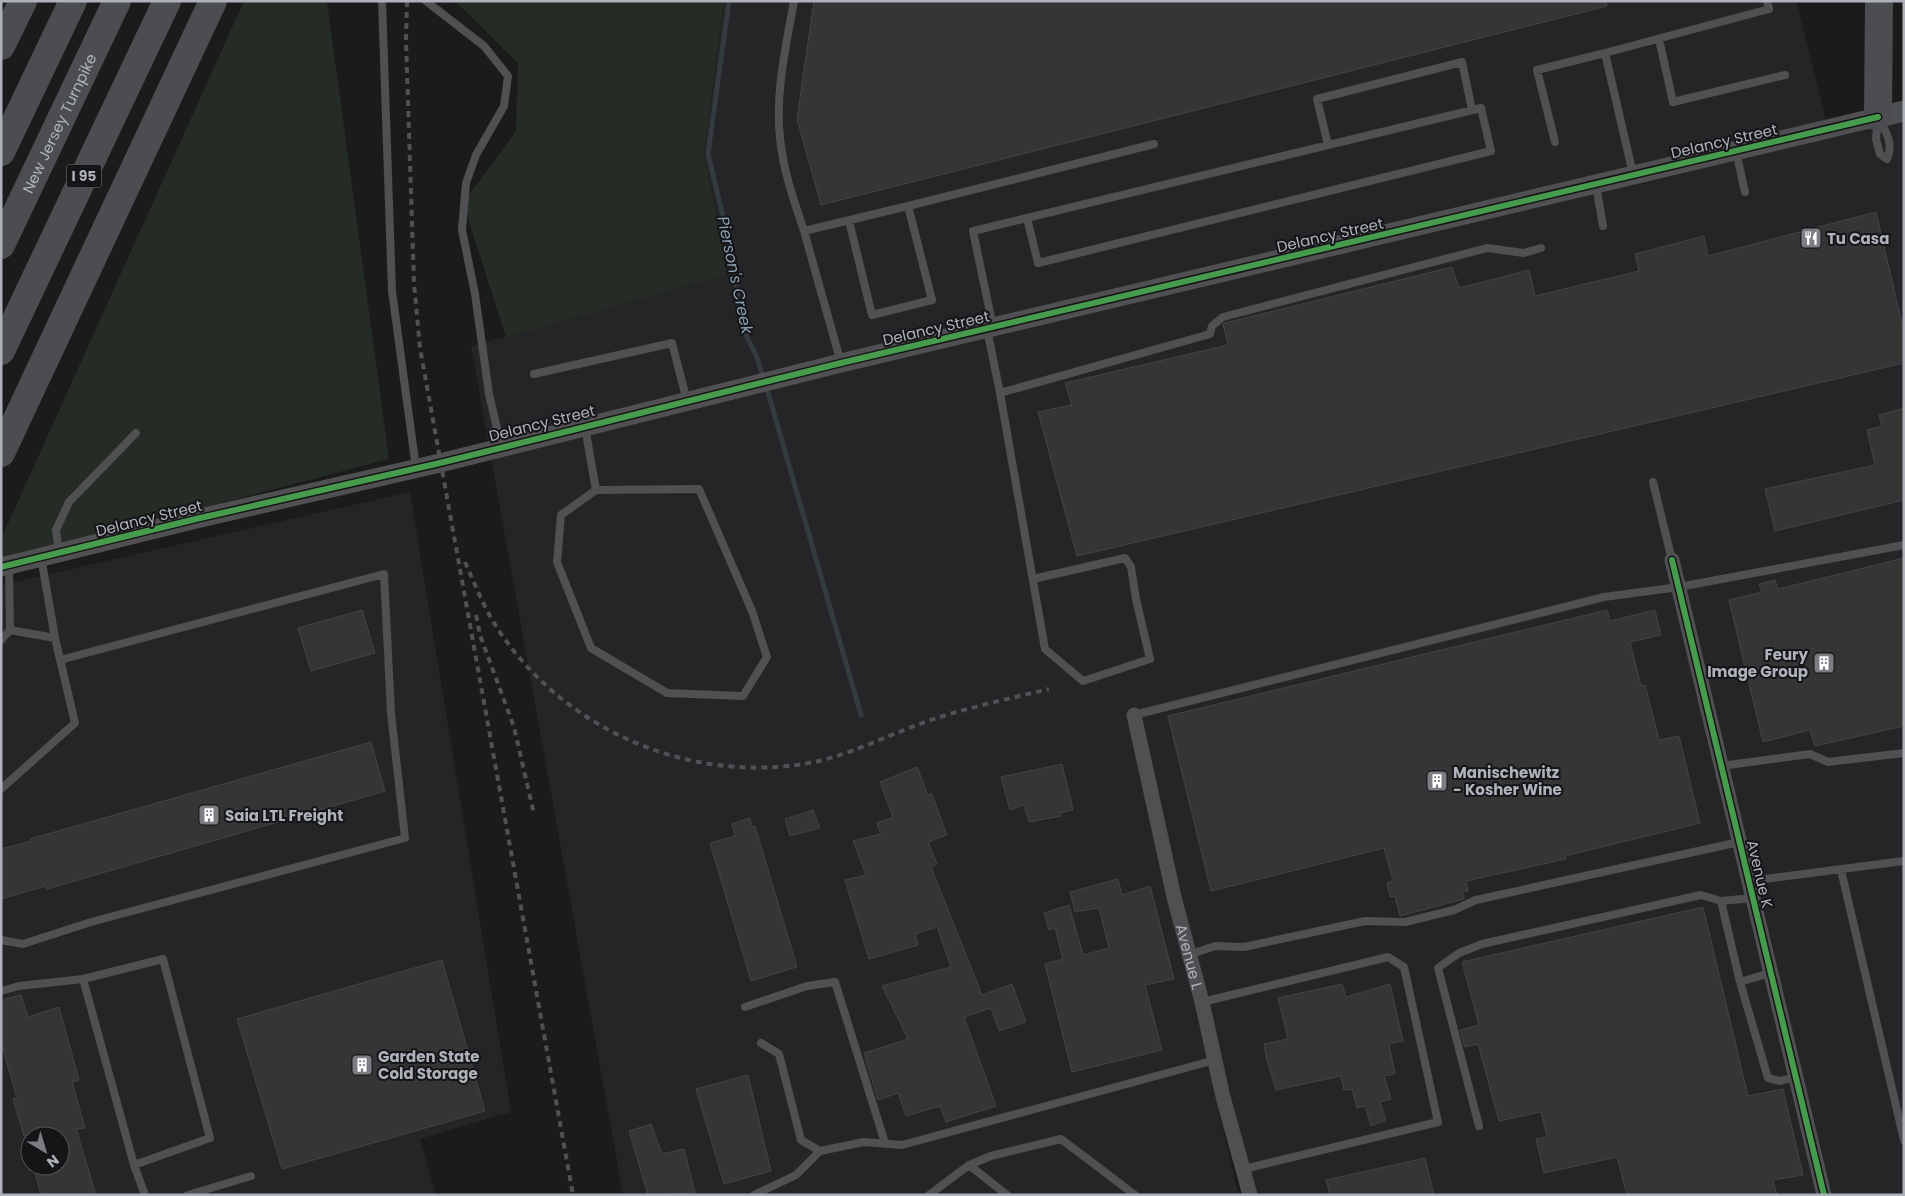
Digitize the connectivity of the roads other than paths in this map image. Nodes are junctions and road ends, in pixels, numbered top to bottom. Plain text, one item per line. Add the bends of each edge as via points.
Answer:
1 (23, 1) edge
2 (73, 1) edge
3 (117, 1) edge
4 (167, 1) edge
5 (213, 1) edge
6 (382, 1) edge
7 (426, 1) edge
8 (794, 1) edge
9 (1767, 1) edge
10 (1879, 1) edge
11 (1658, 39) junction
12 (1, 46) edge
13 (1605, 53) junction
14 (1785, 75) dead end
15 (1472, 110) junction
16 (1891, 114) edge
17 (1555, 142) dead end
18 (1154, 144) dead end
19 (1328, 145) junction
20 (1736, 151) junction
21 (1, 152) edge
22 (1633, 176) junction
23 (1596, 185) junction
24 (1745, 192) dead end
25 (908, 206) junction
26 (1027, 218) junction
27 (849, 221) junction
28 (1603, 226) dead end
29 (804, 231) junction
30 (1, 245) edge
31 (1541, 248) dead end
32 (990, 328) junction
33 (1, 351) edge
34 (841, 363) junction
35 (534, 374) dead end
36 (1000, 393) junction
37 (687, 400) junction
38 (585, 425) junction
39 (136, 433) dead end
40 (501, 446) junction
41 (1, 452) edge
42 (416, 468) junction
43 (1653, 482) dead end
44 (596, 490) junction
45 (1904, 545) edge
46 (59, 553) junction
47 (41, 557) junction
48 (1672, 560) joint
49 (5, 566) edge
50 (1032, 579) junction
51 (1678, 587) junction
52 (10, 630) junction
53 (55, 638) junction
54 (1, 640) edge
55 (60, 660) junction
56 (1134, 715) joint
57 (1904, 753) edge
58 (1721, 766) junction
59 (1, 788) edge
60 (1739, 842) junction
61 (1904, 861) edge
62 (1841, 870) junction
63 (1748, 882) junction
64 (1753, 898) junction
65 (1721, 901) junction
66 (1, 940) edge
67 (1188, 954) junction
68 (1770, 973) junction
69 (82, 980) junction
70 (1740, 982) junction
71 (1, 991) edge
72 (1202, 1002) junction
73 (745, 1007) dead end
74 (760, 1043) dead end
75 (1215, 1060) junction
76 (1796, 1077) junction
77 (1479, 1126) dead end
78 (1904, 1140) edge
79 (885, 1143) junction
80 (820, 1151) junction
81 (968, 1164) junction
82 (134, 1165) junction
83 (1244, 1169) junction
84 (251, 1176) dead end
85 (145, 1195) edge
86 (188, 1195) edge
87 (754, 1195) edge
88 (929, 1195) edge
89 (1008, 1195) edge
90 (1135, 1195) edge
91 (1250, 1195) edge
92 (1824, 1195) edge

1 - 12 highway
2 - 21 highway
3 - 30 highway, New Jersey Turnpike
4 - 33 highway, I 95
5 - 41 highway
6 - 42 lane via 392,292
7 - 40 lane via 484,46 508,76 504,106 476,155 466,183 462,230 489,394
8 - 29 lane via 779,102 780,139
9 - 11 lane via 1769,9
10 - 16 highway
11 - 13 lane
11 - 14 lane via 1673,102
13 - 17 lane via 1537,70
13 - 22 lane
15 - 19 lane
15 - 19 lane via 1462,62 1317,99
15 - 26 lane via 1481,108 1491,151 1038,263
16 - 20 street, Delancy Street
18 - 25 lane
19 - 26 lane
20 - 22 street, Delancy Street
20 - 24 lane
22 - 23 street, Delancy Street
23 - 28 lane
23 - 32 street, Delancy Street
25 - 27 lane
25 - 27 lane via 932,300 872,315
26 - 32 lane via 973,230
27 - 29 lane
29 - 34 lane
31 - 36 lane via 1524,253 1487,248 1223,317 1212,326 1210,334
32 - 34 street, Delancy Street
32 - 36 lane
34 - 37 street, Delancy Street
35 - 37 lane via 672,343
36 - 50 lane
37 - 38 street, Delancy Street
38 - 40 street, Delancy Street
38 - 44 lane
39 - 46 lane via 69,502 56,530
40 - 42 street, Delancy Street
42 - 46 street, Delancy Street
43 - 48 lane, Avenue K
44 - 44 lane via 561,516 557,562 591,648 667,693 743,696 767,657 752,611 699,489
45 - 51 lane
46 - 47 street, Delancy Street
47 - 49 street, Delancy Street
47 - 53 lane
48 - 51 street, Avenue K
49 - 52 lane
50 - 50 lane via 1045,649 1083,681 1150,659 1131,567 1125,558
51 - 56 lane via 1604,597
51 - 58 street, Avenue K
52 - 53 lane
52 - 54 lane
53 - 55 lane
55 - 59 lane via 75,723
55 - 66 lane via 384,574 391,713 405,838 91,922 23,944
56 - 67 street, Avenue L
57 - 58 lane via 1828,762 1810,754
58 - 60 street, Avenue K
60 - 63 street, Avenue K
60 - 67 lane via 1476,900 1454,910 1405,922 1365,921 1244,947 1215,946
61 - 62 lane
62 - 63 lane
62 - 78 lane
63 - 64 street, Avenue K
64 - 65 lane
64 - 68 street, Avenue K
65 - 70 lane
65 - 77 lane via 1701,895 1482,944 1459,953 1438,968
67 - 72 street, Avenue L
68 - 70 lane
68 - 76 street, Avenue K
69 - 71 lane via 19,986
69 - 82 lane
69 - 82 lane via 163,959 210,1138
70 - 76 lane via 1768,1078 1780,1081
72 - 75 street, Avenue L
72 - 83 lane via 1388,957 1404,967 1438,1122
73 - 79 lane via 807,986 835,982
74 - 80 lane via 779,1054 801,1140
75 - 79 lane via 902,1145
75 - 83 street, Avenue L
76 - 92 street, Avenue K
79 - 80 lane via 864,1142
80 - 87 lane via 796,1175
81 - 88 lane
81 - 89 lane
81 - 90 lane via 1061,1139
82 - 85 lane
83 - 91 street, Avenue L
84 - 86 lane

